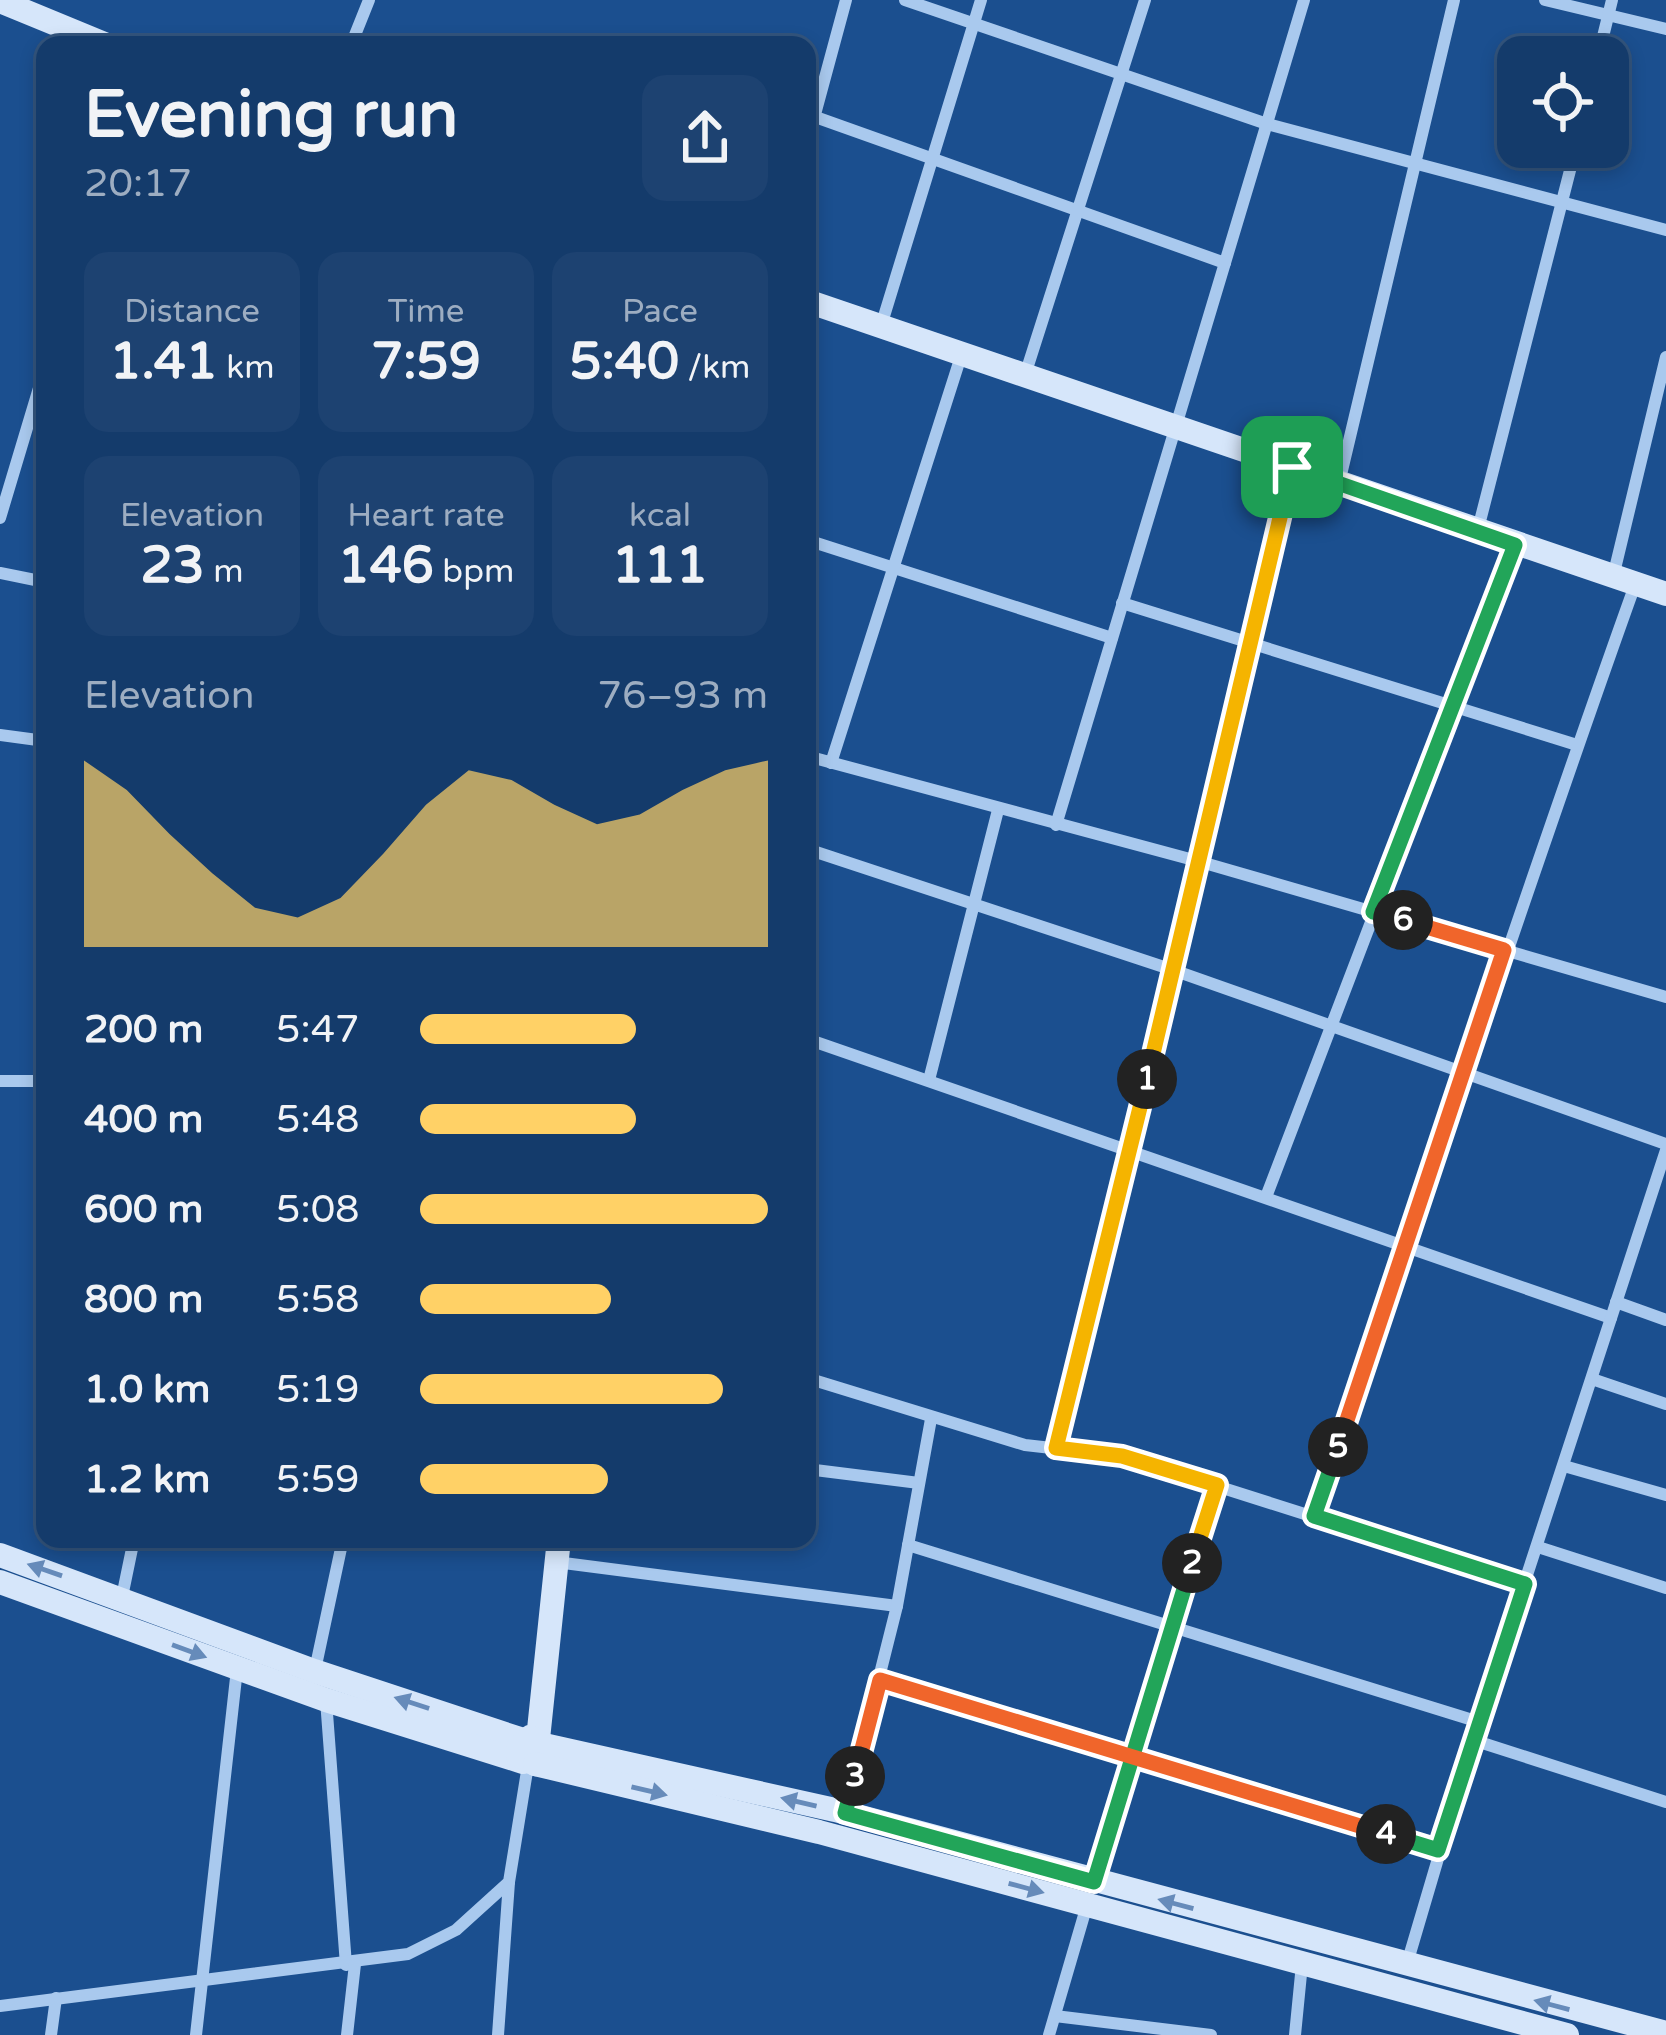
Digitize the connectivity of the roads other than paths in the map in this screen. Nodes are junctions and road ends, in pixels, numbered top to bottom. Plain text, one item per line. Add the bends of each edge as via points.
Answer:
1 (369, 0) edge
2 (846, 0) edge
3 (905, 0) edge
4 (980, 0) edge
5 (1145, 0) edge
6 (1304, 0) edge
7 (1454, 0) edge
8 (1545, 0) edge
9 (1612, 0) edge
10 (0, 1) edge
11 (1608, 17) junction
12 (975, 23) junction
13 (1666, 29) edge
14 (85, 36) edge
15 (355, 36) edge
16 (1603, 36) edge
17 (1123, 75) junction
18 (816, 102) edge
19 (816, 117) edge
20 (1267, 124) junction
21 (933, 158) junction
22 (1414, 164) junction
23 (1571, 168) edge
24 (1563, 202) junction
25 (1079, 210) junction
26 (1666, 230) edge
27 (1225, 263) junction
28 (816, 304) edge
29 (881, 326) junction
30 (962, 353) junction
31 (1666, 357) edge
32 (1025, 375) junction
33 (36, 401) edge
34 (1175, 426) junction
35 (1292, 467) junction
36 (1339, 484) junction
37 (0, 518) edge
38 (1478, 531) junction
39 (816, 543) edge
40 (1515, 545) junction
41 (894, 568) junction
42 (0, 573) edge
43 (36, 580) edge
44 (1624, 581) junction
45 (1666, 595) edge
46 (1122, 603) junction
47 (1112, 638) junction
48 (1250, 643) junction
49 (1451, 709) junction
50 (0, 735) edge
51 (36, 740) edge
52 (1577, 745) junction
53 (816, 759) edge
54 (831, 763) junction
55 (998, 810) junction
56 (1056, 825) junction
57 (816, 852) edge
58 (1201, 862) junction
59 (973, 904) junction
60 (1373, 912) junction
61 (1504, 950) junction
62 (1173, 970) junction
63 (1666, 997) edge
64 (1330, 1025) junction
65 (816, 1042) edge
66 (1466, 1071) junction
67 (928, 1080) junction
68 (0, 1081) edge
69 (36, 1081) edge
70 (1666, 1147) edge
71 (1131, 1149) junction
72 (1266, 1197) junction
73 (1408, 1247) junction
74 (1616, 1302) junction
75 (1611, 1318) junction
76 (1666, 1320) edge
77 (1592, 1379) junction
78 (816, 1381) edge
79 (1666, 1404) edge
80 (931, 1419) junction
81 (1056, 1448) junction
82 (1564, 1466) junction
83 (816, 1470) edge
84 (919, 1483) junction
85 (1217, 1485) junction
86 (1666, 1495) edge
87 (1314, 1516) junction
88 (908, 1545) junction
89 (1538, 1547) junction
90 (132, 1548) edge
91 (341, 1548) edge
92 (557, 1551) edge
93 (0, 1555) edge
94 (0, 1582) edge
95 (1525, 1584) junction
96 (1665, 1586) edge
97 (122, 1597) junction
98 (897, 1606) junction
99 (1171, 1630) junction
100 (237, 1669) junction
101 (314, 1672) junction
102 (880, 1680) junction
103 (326, 1700) junction
104 (1479, 1722) junction
105 (1473, 1740) junction
106 (532, 1752) junction
107 (1131, 1754) junction
108 (1666, 1802) edge
109 (845, 1813) junction
110 (1438, 1850) junction
111 (509, 1882) junction
112 (1090, 1893) junction
113 (350, 1964) junction
114 (1302, 1964) junction
115 (1407, 1965) junction
116 (201, 1979) junction
117 (1399, 1992) junction
118 (56, 1998) junction
119 (0, 2006) edge
120 (1055, 2016) junction
121 (1504, 2028) edge
122 (1666, 2033) edge
123 (51, 2035) edge
124 (196, 2035) edge
125 (346, 2035) edge
126 (498, 2035) edge
127 (1049, 2035) edge
128 (1211, 2035) edge
129 (1295, 2035) edge
130 (1567, 2035) edge

1 - 15 street
2 - 18 street
3 - 12 street
4 - 12 street
5 - 17 street
6 - 20 street
7 - 22 street
8 - 11 street
9 - 11 street
10 - 14 main road
11 - 13 street
11 - 16 street
12 - 17 street
12 - 21 street
17 - 20 street
17 - 25 street
19 - 21 street
20 - 22 street
20 - 27 street
21 - 25 street
21 - 29 street
22 - 24 street
22 - 36 street
23 - 24 street
24 - 26 street
24 - 38 street
25 - 27 street
25 - 32 street
27 - 34 street
28 - 29 main road
29 - 30 main road
30 - 32 main road
30 - 41 street
31 - 44 street
32 - 34 main road
33 - 37 street
34 - 35 main road
34 - 46 street
35 - 36 main road
35 - 48 street
36 - 38 main road
38 - 40 main road
39 - 41 street
40 - 44 main road
40 - 49 street
41 - 47 street
41 - 54 street
42 - 43 street
44 - 45 main road
44 - 52 street
46 - 47 street
46 - 48 street
47 - 56 street
48 - 49 street
48 - 58 street
49 - 52 street
49 - 60 street
50 - 51 street
52 - 61 street
53 - 54 street
54 - 55 street
55 - 56 street
55 - 59 street
56 - 58 street
57 - 59 street
58 - 60 street
58 - 62 street
59 - 62 street
59 - 67 street
60 - 61 street
60 - 64 street
61 - 63 street
61 - 66 street
62 - 64 street
62 - 71 street
64 - 66 street
64 - 72 street
65 - 67 street
66 - 70 street
66 - 73 street
67 - 71 street
68 - 69 street
70 - 74 street
71 - 72 street
71 - 81 street
72 - 73 street
73 - 75 street
73 - 87 street
74 - 75 street
74 - 76 street
75 - 77 street
77 - 79 street
77 - 82 street
78 - 80 street
80 - 81 street
80 - 84 street
81 - 85 street via 1122,1456
82 - 86 street
82 - 89 street
83 - 84 street
84 - 88 street
85 - 87 street
85 - 99 street
87 - 95 street
88 - 98 street
88 - 99 street
89 - 95 street
89 - 96 street
90 - 97 street
91 - 101 street
92 - 98 street
92 - 106 main road
97 -> 93 main road
94 -> 100 main road
95 - 104 street
97 - 101 main road
98 - 102 street
99 - 104 street
99 - 107 street
100 - 103 main road
100 - 116 street
106 -> 101 main road
102 - 107 street
102 - 109 street
103 - 106 main road
103 - 113 street
104 - 105 street
105 - 108 street
105 - 110 street
109 -> 106 main road
106 - 111 street
106 -> 112 main road via 819,1832
107 - 110 street
107 - 112 street
109 - 112 main road
110 - 115 street
111 - 113 street via 430,1946
111 - 126 street
112 - 114 main road
115 -> 112 main road
112 - 120 street
113 - 116 street
113 - 125 street
114 - 117 main road
114 - 129 street
115 - 117 street
122 -> 115 main road
116 - 118 street
116 - 124 street
117 - 121 main road
118 - 119 street
118 - 123 street
120 - 127 street
120 - 128 street
121 - 130 main road

